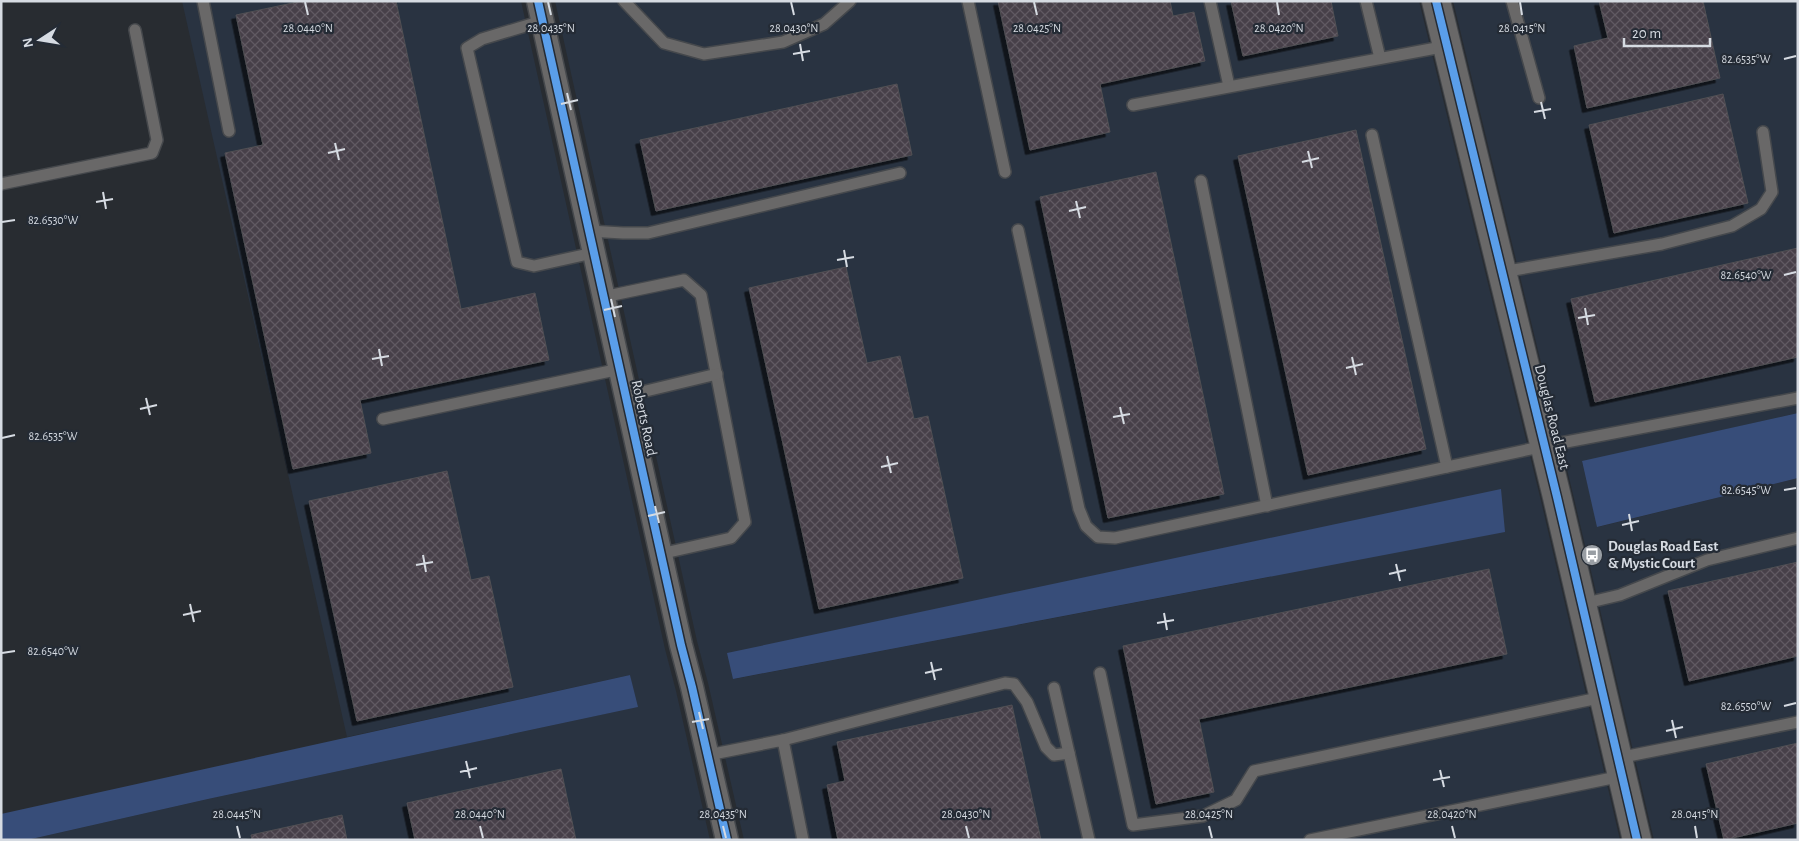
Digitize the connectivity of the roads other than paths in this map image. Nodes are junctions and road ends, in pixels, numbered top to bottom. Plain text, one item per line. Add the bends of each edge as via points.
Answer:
1 (203, 1) edge
2 (624, 1) edge
3 (850, 1) edge
4 (968, 1) edge
5 (1210, 1) edge
6 (1366, 1) edge
7 (1436, 1) edge
8 (1512, 1) edge
9 (540, 11) edge
10 (135, 30) dead end
11 (1447, 46) junction
12 (1380, 58) junction
13 (1228, 86) junction
14 (1539, 98) dead end
15 (1132, 105) dead end
16 (229, 130) dead end
17 (1763, 132) dead end
18 (1372, 136) dead end
19 (1005, 172) dead end
20 (900, 173) dead end
21 (1201, 181) dead end
22 (1, 184) edge
23 (1018, 230) dead end
24 (591, 242) junction
25 (1502, 272) junction
26 (603, 297) junction
27 (620, 369) junction
28 (716, 374) junction
29 (626, 396) junction
30 (1798, 398) edge
31 (383, 419) dead end
32 (1545, 446) junction
33 (1448, 467) junction
34 (1267, 506) junction
35 (1798, 538) edge
36 (660, 554) junction
37 (1582, 604) junction
38 (1100, 673) dead end
39 (1054, 688) dead end
40 (1603, 697) junction
41 (1798, 722) edge
42 (783, 740) junction
43 (1069, 753) junction
44 (708, 755) junction
45 (1620, 767) junction
46 (727, 840) edge
47 (803, 840) edge
48 (1089, 840) edge
49 (1310, 840) edge
50 (1637, 840) edge

1 - 16 lane
2 - 3 lane via 664,43 704,54 784,42 824,24
4 - 19 lane
5 - 13 lane
6 - 12 lane
7 - 11 street, Douglas Road East
8 - 14 lane
9 - 24 street, Roberts Road
9 - 24 lane via 467,48 517,262 534,266
10 - 22 lane via 157,140 152,154
11 - 12 lane
11 - 25 street, Douglas Road East
12 - 13 lane
13 - 15 lane
17 - 25 lane via 1772,192 1761,209 1732,226 1662,244
18 - 33 lane
20 - 24 lane via 648,233 623,233
21 - 34 lane
23 - 34 lane via 1079,509 1086,526 1098,537 1115,538
24 - 26 street, Roberts Road
25 - 32 street, Douglas Road East
26 - 27 street, Roberts Road
26 - 28 lane via 684,280 701,295
27 - 29 street, Roberts Road
27 - 31 lane
28 - 29 lane
28 - 36 lane via 745,522 731,538
29 - 36 street, Roberts Road
30 - 32 lane
32 - 33 lane
32 - 37 street, Douglas Road East
33 - 34 lane
35 - 37 lane via 1707,560 1620,595
36 - 44 street, Roberts Road
37 - 40 street, Douglas Road East
38 - 40 lane via 1133,825 1203,816 1236,800 1254,771
39 - 43 lane
40 - 45 street, Douglas Road East
41 - 45 lane
42 - 43 lane via 1005,683 1014,684 1027,702 1046,748 1054,755
42 - 44 lane
42 - 47 lane
43 - 48 lane
44 - 46 street, Roberts Road
45 - 49 lane
45 - 50 street, Douglas Road East

